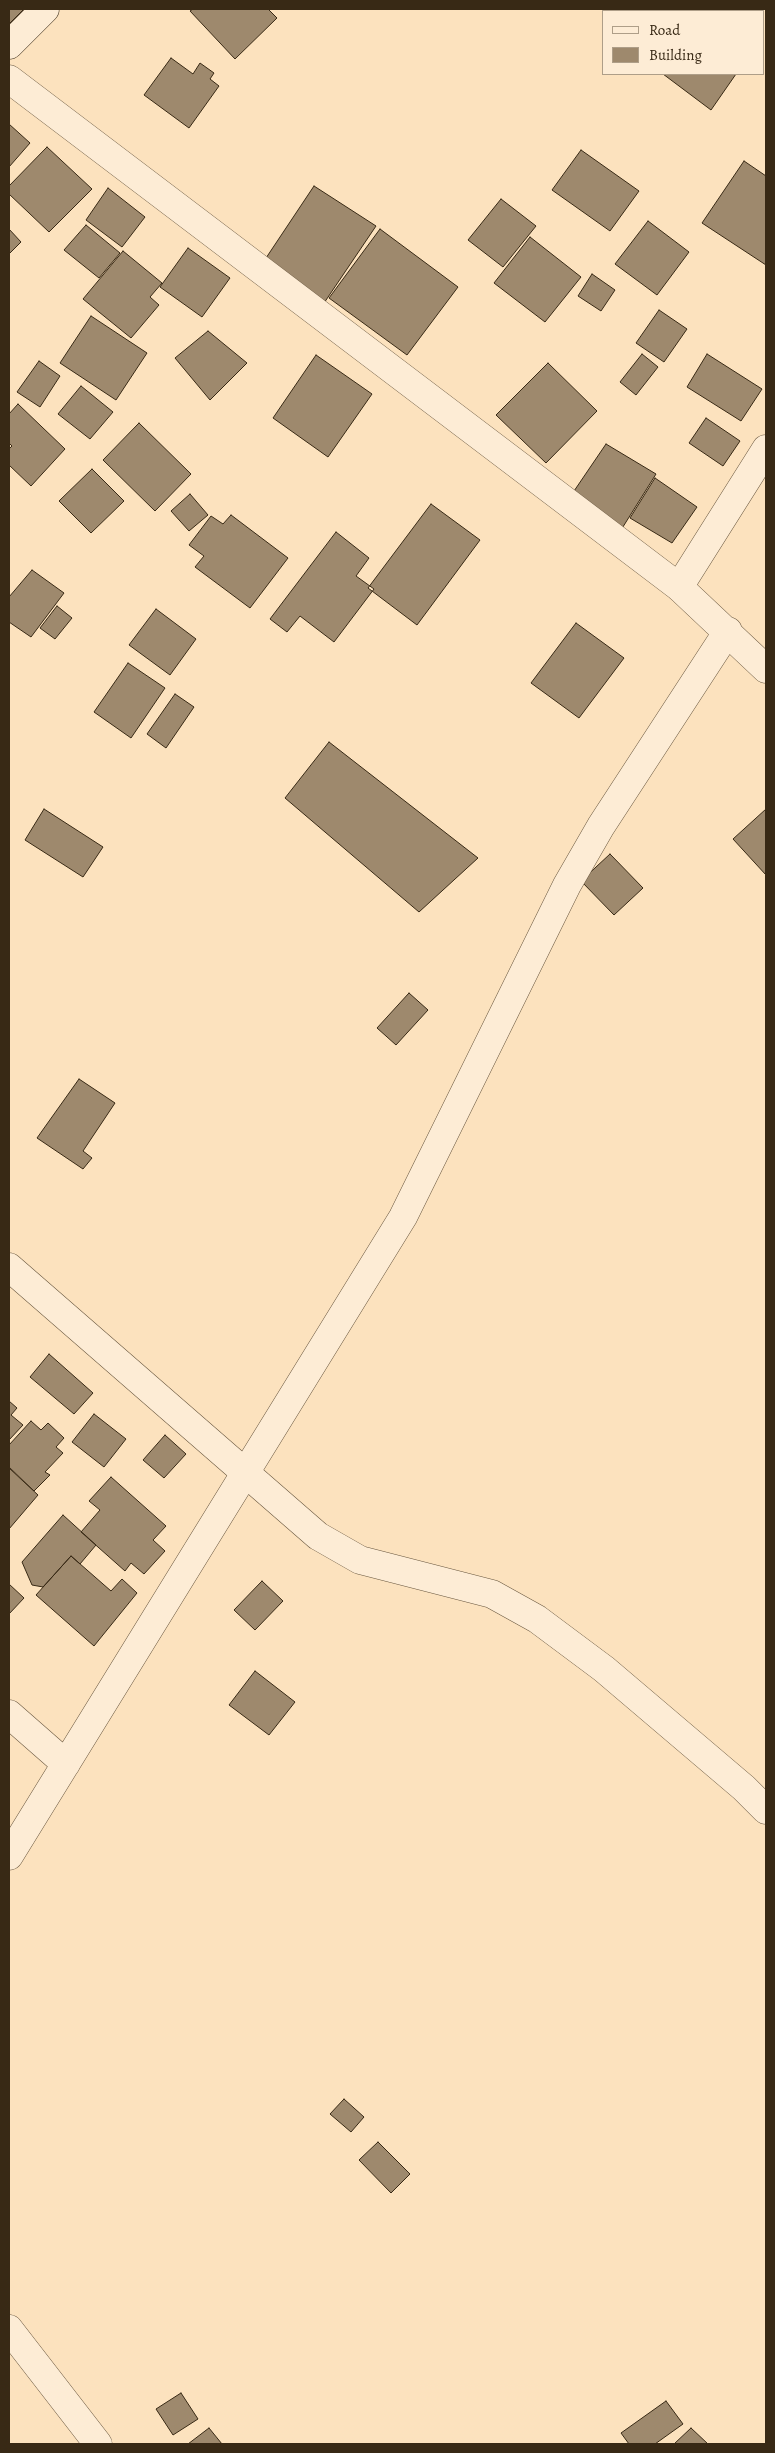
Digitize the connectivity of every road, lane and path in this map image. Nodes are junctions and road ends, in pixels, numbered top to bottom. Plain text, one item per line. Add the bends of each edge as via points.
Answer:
1 (45, 9) edge
2 (9, 45) edge
3 (9, 79) edge
4 (766, 449) edge
5 (679, 587) junction
6 (728, 630) junction
7 (766, 669) edge
8 (9, 1267) edge
9 (246, 1474) junction
10 (9, 1714) edge
11 (66, 1764) junction
12 (766, 1810) edge
13 (9, 1856) edge
14 (9, 2329) edge
15 (98, 2444) edge

1 - 2 street
3 - 5 street
4 - 5 street
5 - 6 street
6 - 7 street
6 - 9 street via 567,884 403,1217
8 - 9 street
9 - 11 street
9 - 12 street via 318,1536 360,1560 492,1594 537,1619 611,1675
10 - 11 street
11 - 13 street
14 - 15 street

